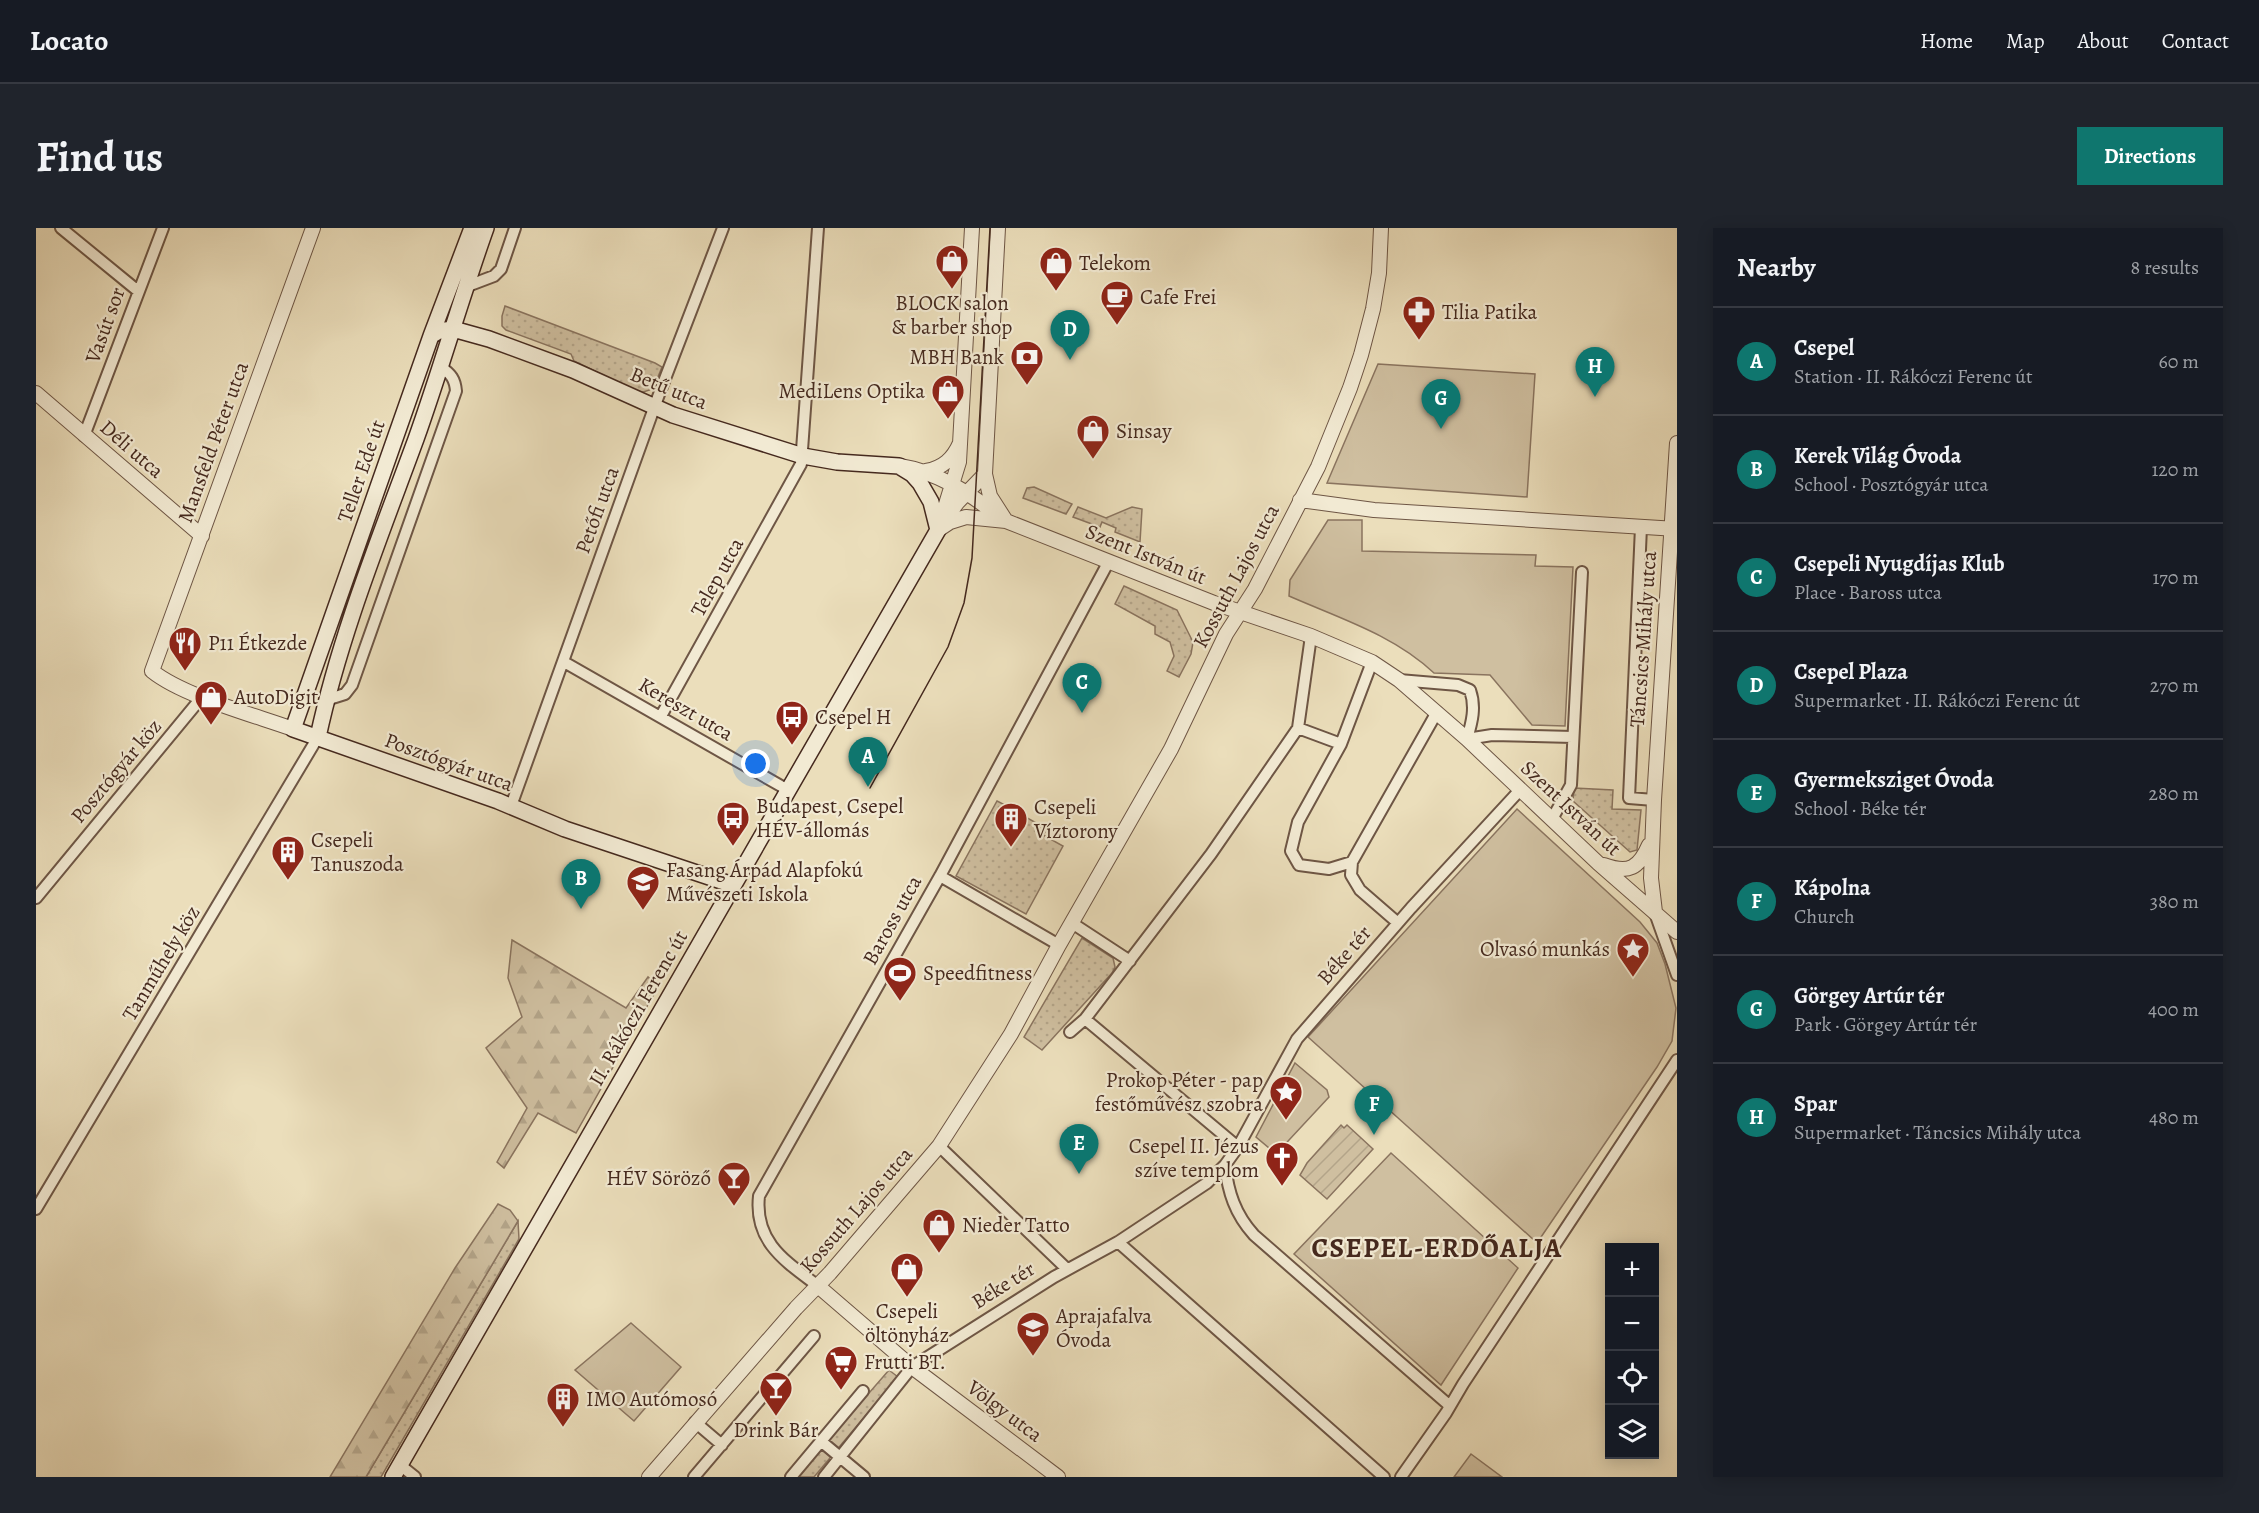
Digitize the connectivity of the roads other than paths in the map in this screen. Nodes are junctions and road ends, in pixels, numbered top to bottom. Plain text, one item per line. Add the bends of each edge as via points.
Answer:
1 (61, 228) edge
2 (162, 228) edge
3 (313, 228) edge
4 (472, 228) edge
5 (486, 228) edge
6 (515, 228) edge
7 (723, 228) edge
8 (818, 228) edge
9 (972, 228) edge
10 (998, 228) edge
11 (1381, 228) edge
12 (465, 286) junction
13 (138, 291) junction
14 (453, 329) junction
15 (431, 336) junction
16 (441, 367) junction
17 (36, 393) edge
18 (654, 407) junction
19 (84, 436) junction
20 (961, 441) junction
21 (1677, 443) edge
22 (803, 456) junction
23 (899, 466) junction
24 (926, 471) junction
25 (985, 474) junction
26 (953, 485) junction
27 (968, 493) junction
28 (1300, 500) junction
29 (1006, 521) junction
30 (1641, 527) junction
31 (1674, 529) edge
32 (938, 530) junction
33 (202, 536) junction
34 (1110, 561) junction
35 (1582, 572) dead end
36 (1240, 612) junction
37 (1311, 636) junction
38 (564, 662) junction
39 (1372, 662) junction
40 (152, 671) joint
41 (1399, 680) junction
42 (202, 697) junction
43 (326, 700) junction
44 (1437, 712) junction
45 (661, 716) junction
46 (1298, 728) junction
47 (293, 729) junction
48 (318, 737) junction
49 (1573, 737) junction
50 (1467, 738) junction
51 (1341, 744) junction
52 (788, 789) junction
53 (1520, 790) junction
54 (1654, 800) junction
55 (511, 806) junction
56 (1552, 819) junction
57 (1653, 837) junction
58 (1352, 862) junction
59 (1598, 862) junction
60 (940, 876) junction
61 (733, 885) junction
62 (36, 898) edge
63 (1655, 912) junction
64 (1072, 923) junction
65 (1398, 923) junction
66 (1677, 932) edge
67 (1059, 945) junction
68 (1130, 961) junction
69 (1677, 975) edge
70 (1085, 1019) junction
71 (1070, 1032) dead end
72 (1677, 1060) edge
73 (939, 1146) junction
74 (1238, 1148) junction
75 (1225, 1165) junction
76 (36, 1209) edge
77 (1118, 1242) junction
78 (1067, 1269) junction
79 (818, 1286) junction
80 (814, 1336) dead end
81 (912, 1367) junction
82 (863, 1391) dead end
83 (1450, 1406) junction
84 (696, 1422) junction
85 (822, 1442) junction
86 (722, 1445) junction
87 (840, 1457) junction
88 (397, 1471) edge
89 (415, 1477) edge
90 (649, 1477) edge
91 (694, 1477) edge
92 (791, 1477) edge
93 (824, 1477) edge
94 (864, 1477) edge
95 (1058, 1477) edge
96 (1384, 1477) edge
97 (1401, 1477) edge

1 - 13 street
2 - 13 street, Vasút sor
3 - 33 street, Mansfeld Péter utca
4 - 15 main road, Teller Ede út
5 - 12 main road, Teller Ede út
6 - 12 street via 501,268 494,276
7 - 18 street, Petőfi utca
8 - 22 street
9 - 20 street, II. Rákóczi Ferenc út
10 - 25 street
11 - 28 street, Kossuth Lajos utca via 1379,273 1361,355 1333,433
12 - 14 main road, Teller Ede út
13 - 19 street, Vasút sor
14 - 15 main road
14 - 16 main road, Teller Ede út
14 - 18 main road, Betű utca via 573,370
15 - 47 main road, Teller Ede út
16 - 43 main road, Teller Ede út
16 - 43 street via 456,382 456,391 352,685 345,694
17 - 19 street, Déli utca
18 - 22 main road, Betű utca
18 - 38 street, Petőfi utca
19 - 33 street, Déli utca
20 - 24 street via 946,464
20 - 26 street, II. Rákóczi Ferenc út
21 - 31 street, Táncsics Mihály utca
22 - 23 main road, Betű utca
22 - 45 street, Telep utca via 799,470
23 - 24 street, Betű utca
23 - 32 main road via 920,483 931,502
24 - 26 street, Betű utca
25 - 27 street, II. Rákóczi Ferenc út
25 - 29 street via 990,496
26 - 27 street, Betű utca
26 - 32 street, II. Rákóczi Ferenc út
27 - 29 street, Szent István út
27 - 32 street, II. Rákóczi Ferenc út
28 - 30 street via 1374,510
28 - 36 street, Kossuth Lajos utca
29 - 32 street, Szent István út via 966,517
29 - 34 street, Szent István út
30 - 31 street
30 - 54 street via 1629,798
31 - 54 street, Táncsics Mihály utca
32 - 52 main road, II. Rákóczi Ferenc út
33 - 40 street, Mansfeld Péter utca
34 - 36 street, Szent István út
34 - 60 street, Baross utca
35 - 49 street
36 - 37 street, Szent István út
36 - 64 street, Kossuth Lajos utca via 1172,749
37 - 39 street, Szent István út
37 - 46 street
38 - 45 street, Kereszt utca
38 - 55 street, Petőfi utca
39 - 41 street, Szent István út
39 - 51 street
40 - 42 street, Posztógyár utca
41 - 44 street, Szent István út
41 - 50 street via 1458,685 1470,690 1473,718
42 - 47 street, Posztógyár utca
42 - 62 street, Posztógyár köz
43 - 48 main road, Teller Ede út
44 - 50 street, Szent István út
44 - 58 street
45 - 52 street, Kereszt utca
46 - 51 street
46 - 68 street via 1211,854
47 - 48 main road, Posztógyár utca
48 - 55 main road, Posztógyár utca
48 - 76 street, Tanműhely köz
49 - 50 street
49 - 56 street via 1571,785
50 - 53 street, Szent István út
51 - 58 street via 1298,822 1291,854 1299,865 1308,867 1329,869
52 - 61 main road, II. Rákóczi Ferenc út
53 - 56 street, Szent István út
53 - 65 street, Béke tér
54 - 57 street, Táncsics Mihály utca
55 - 61 main road, Posztógyár utca via 565,829
56 - 59 street, Szent István út
57 - 59 street, Táncsics Mihály utca via 1643,858 1632,868 1616,869
57 - 63 street, Táncsics Mihály utca via 1651,878
58 - 65 street via 1351,875 1359,890
59 - 63 street, Szent István út
60 - 67 street
60 - 79 street, Baross utca via 759,1196 759,1222 766,1237 780,1256
61 - 88 main road, II. Rákóczi Ferenc út
63 - 66 street, Szent István út
63 - 69 street
64 - 67 street, Kossuth Lajos utca
64 - 68 street
65 - 74 street, Béke tér via 1297,1039
67 - 73 street, Kossuth Lajos utca via 1011,1034
68 - 70 street
70 - 71 street
70 - 74 street
72 - 83 street
73 - 78 street
73 - 79 street, Kossuth Lajos utca
74 - 75 street, Béke tér
75 - 77 street, Béke tér via 1196,1192
75 - 83 street via 1233,1205 1254,1235
77 - 78 street, Béke tér
77 - 96 street
78 - 81 street, Béke tér
79 - 81 street, Völgy utca
79 - 84 street, Kossuth Lajos utca
80 - 86 street
81 - 87 street, Béke tér
81 - 95 street, Völgy utca
82 - 85 street
83 - 97 street
84 - 86 street
84 - 90 street, Kossuth Lajos utca
85 - 87 street
85 - 92 street
86 - 91 street
87 - 93 street, Béke tér
87 - 94 street
88 - 89 street

